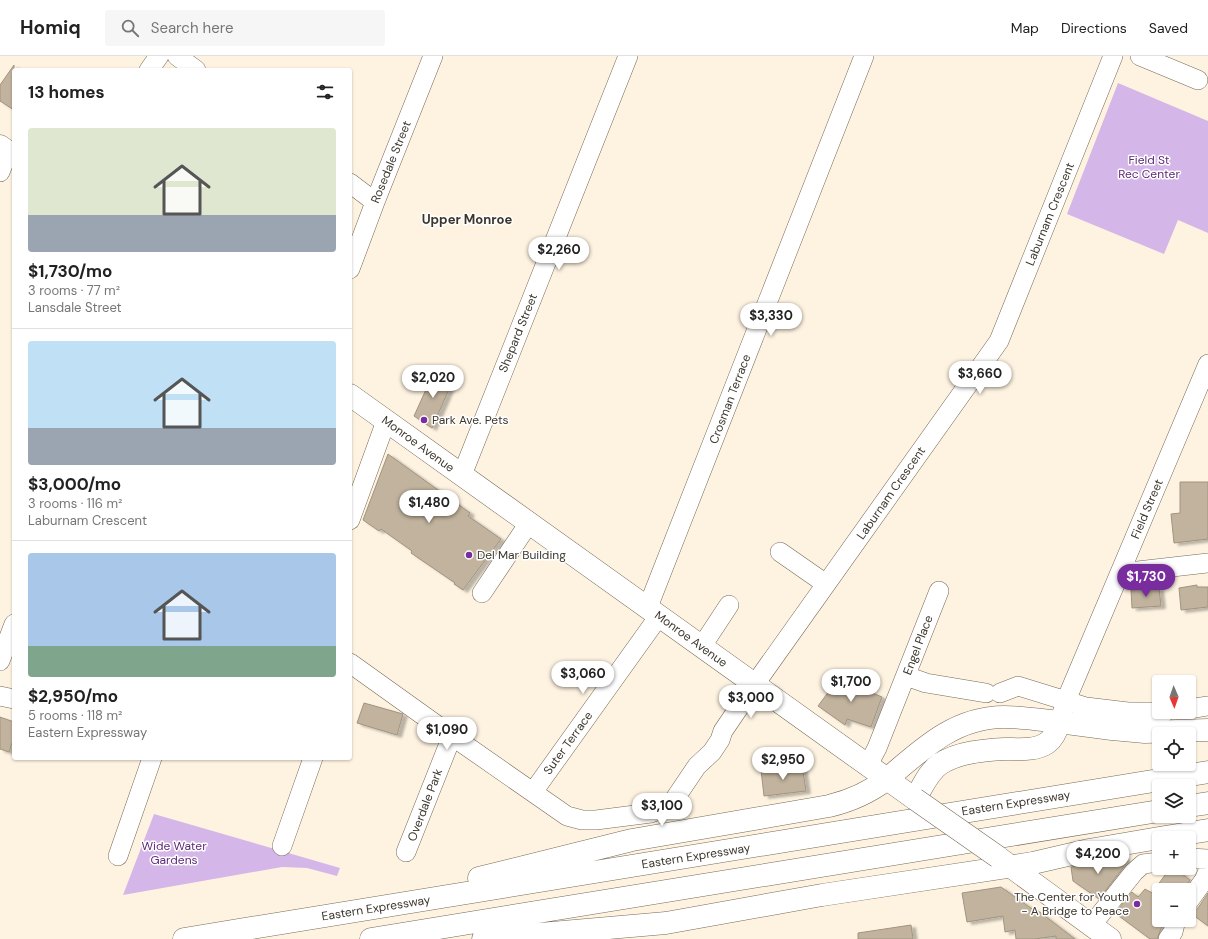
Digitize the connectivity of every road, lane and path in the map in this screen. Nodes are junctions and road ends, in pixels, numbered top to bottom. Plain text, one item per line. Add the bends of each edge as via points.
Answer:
1 (160, 56) edge
2 (177, 56) edge
3 (433, 56) edge
4 (628, 56) edge
5 (864, 56) edge
6 (1113, 56) edge
7 (1140, 56) edge
8 (151, 68) edge
9 (193, 68) edge
10 (1198, 80) dead end
11 (7, 151) edge
12 (0, 172) edge
13 (352, 185) edge
14 (375, 202) junction
15 (352, 263) edge
16 (1206, 373) edge
17 (352, 396) edge
18 (386, 421) junction
19 (462, 475) junction
20 (352, 514) edge
21 (529, 523) junction
22 (780, 552) dead end
23 (1208, 563) edge
24 (1120, 573) junction
25 (826, 584) junction
26 (939, 591) dead end
27 (482, 593) dead end
28 (729, 605) dead end
29 (654, 612) junction
30 (12, 629) edge
31 (702, 646) junction
32 (0, 661) edge
33 (352, 664) edge
34 (906, 676) junction
35 (755, 684) junction
36 (0, 696) edge
37 (12, 699) edge
38 (1066, 702) junction
39 (1208, 706) edge
40 (1196, 708) edge
41 (1152, 712) edge
42 (1060, 722) junction
43 (1208, 730) edge
44 (452, 736) junction
45 (151, 760) edge
46 (312, 760) edge
47 (868, 765) junction
48 (1208, 772) edge
49 (887, 779) junction
50 (533, 792) junction
51 (915, 799) junction
52 (1208, 803) edge
53 (1196, 805) edge
54 (1152, 812) edge
55 (1208, 830) edge
56 (1196, 832) edge
57 (1152, 839) edge
58 (282, 846) dead end
59 (406, 852) dead end
60 (118, 856) dead end
61 (1196, 858) edge
62 (1208, 858) edge
63 (1004, 862) junction
64 (1152, 863) edge
65 (1208, 871) edge
66 (1196, 891) edge
67 (321, 917) junction
68 (1091, 926) junction
69 (1174, 927) edge
70 (184, 939) edge
71 (372, 939) edge
72 (483, 939) edge
73 (1110, 939) edge
74 (1168, 939) edge

1 - 8 street
2 - 9 street
3 - 14 street, Rosedale Street
4 - 19 street, Shepard Street
5 - 29 street, Crosman Terrace
6 - 25 street, Laburnam Crescent via 1000,341
7 - 10 street
11 - 12 street
13 - 14 street
14 - 15 street, Rosedale Street
16 - 24 street, Field Street
17 - 18 main road, Monroe Avenue
18 - 19 main road, Monroe Avenue
18 - 20 street
19 - 21 main road, Monroe Avenue
21 - 27 street
21 - 29 main road, Monroe Avenue
22 - 25 street
23 - 24 street
24 - 38 street, Field Street
25 - 35 street, Laburnam Crescent
26 - 34 street, Engel Place
28 - 31 street
29 - 31 main road, Monroe Avenue
29 - 50 street, Suter Terrace
30 - 32 street
31 - 35 main road, Monroe Avenue
33 - 44 street
34 - 38 street via 926,683 993,693 1018,686
34 - 47 street, Engel Place
35 - 47 main road, Monroe Avenue
35 - 50 street, Laburnam Crescent via 712,752 697,766 674,800 662,810 589,820 576,819 563,814
36 - 37 street
38 - 41 street via 1128,712
38 - 42 street, Field Street
39 - 40 street
42 - 43 main road via 1145,732
42 - 49 main road via 1002,717 968,723 938,737
42 - 51 main road via 1052,739 1042,746 1033,749 982,752 960,756 940,764
44 - 50 street
44 - 59 street, Overdale Park
45 - 60 street
46 - 58 street
47 - 49 main road, Monroe Avenue
48 - 67 main road, Eastern Expressway
49 - 51 main road, Monroe Avenue
49 - 67 main road via 864,794 829,806 620,843
51 - 63 main road, Monroe Avenue, bridge
52 - 53 main road
54 - 71 main road
55 - 56 main road
57 - 63 main road via 1033,863
61 - 62 street
63 - 68 main road, Monroe Avenue
63 - 72 main road via 666,923
64 - 68 street via 1143,864 1134,872
65 - 66 street
67 - 70 main road, Eastern Expressway
68 - 73 main road, Monroe Avenue
69 - 74 street

